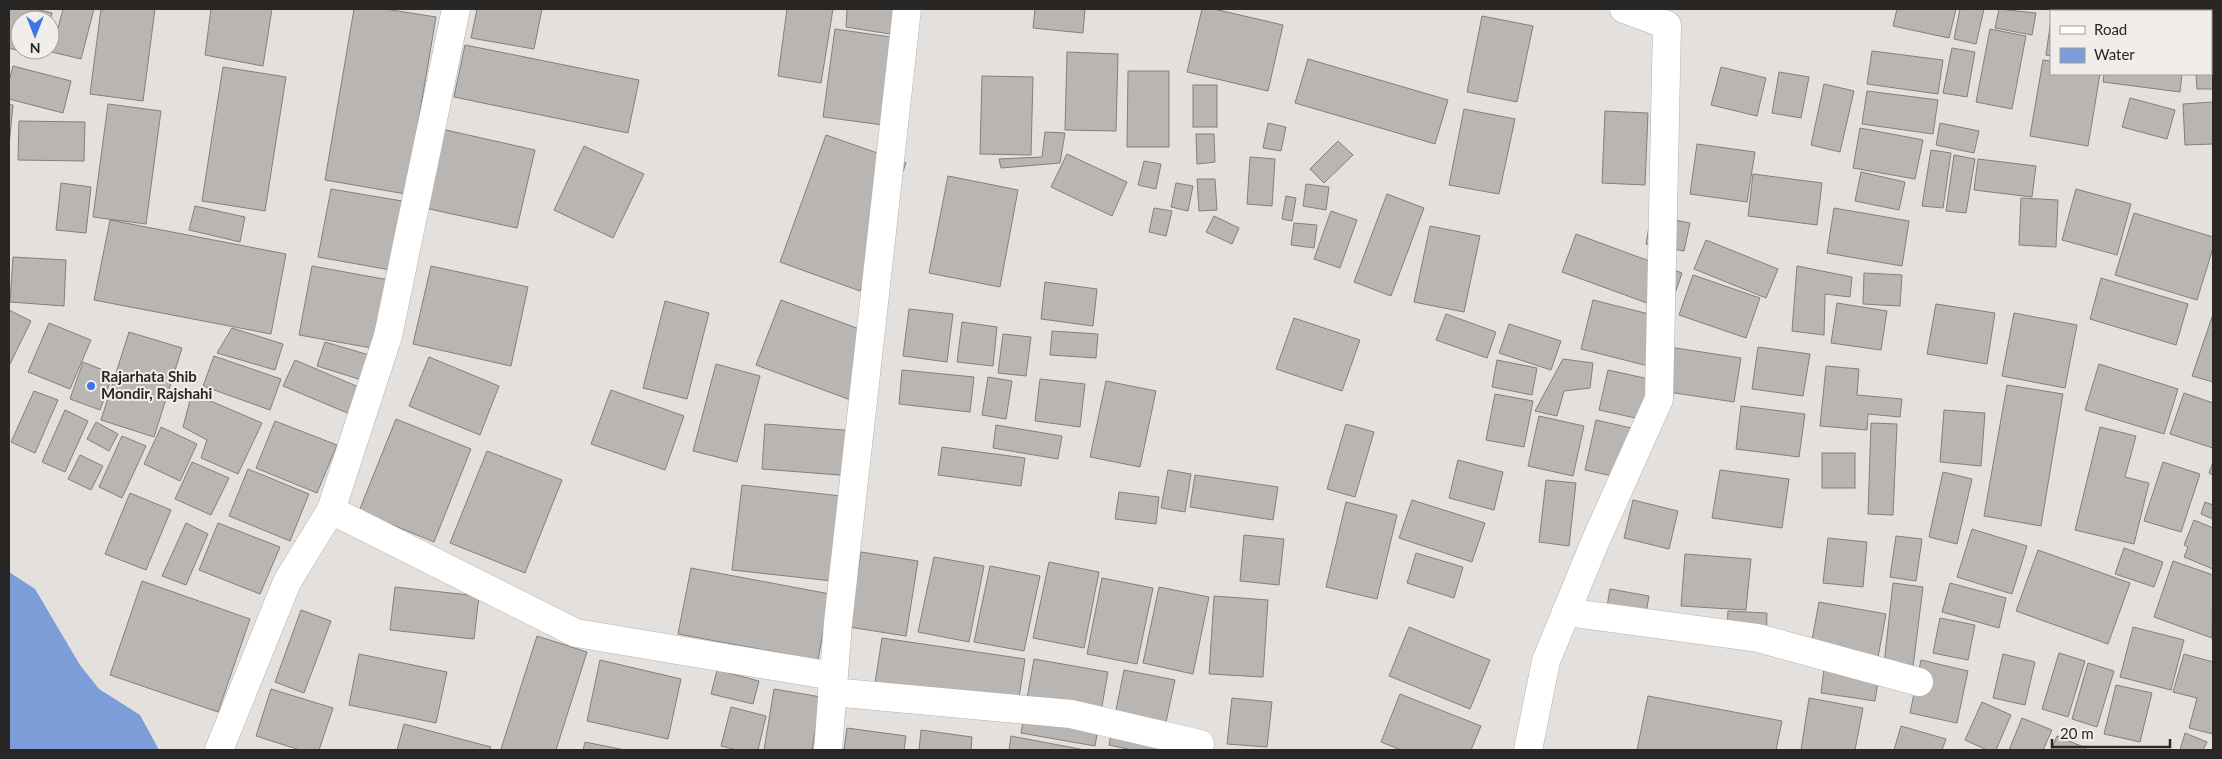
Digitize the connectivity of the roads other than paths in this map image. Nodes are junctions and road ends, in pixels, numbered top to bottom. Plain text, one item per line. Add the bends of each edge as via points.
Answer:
1 (456, 9) edge
2 (907, 9) edge
3 (1624, 9) edge
4 (330, 510) junction
5 (1566, 612) junction
6 (1919, 682) dead end
7 (833, 684) junction
8 (1200, 744) dead end
9 (219, 750) edge
10 (828, 750) edge
11 (1528, 750) edge

1 - 4 street via 388,336
2 - 7 street
3 - 5 street via 1667,24 1659,399
4 - 7 street via 576,633
4 - 9 street via 288,582
5 - 6 street via 1758,638
5 - 11 street via 1546,661
7 - 8 street via 1071,714
7 - 10 street

